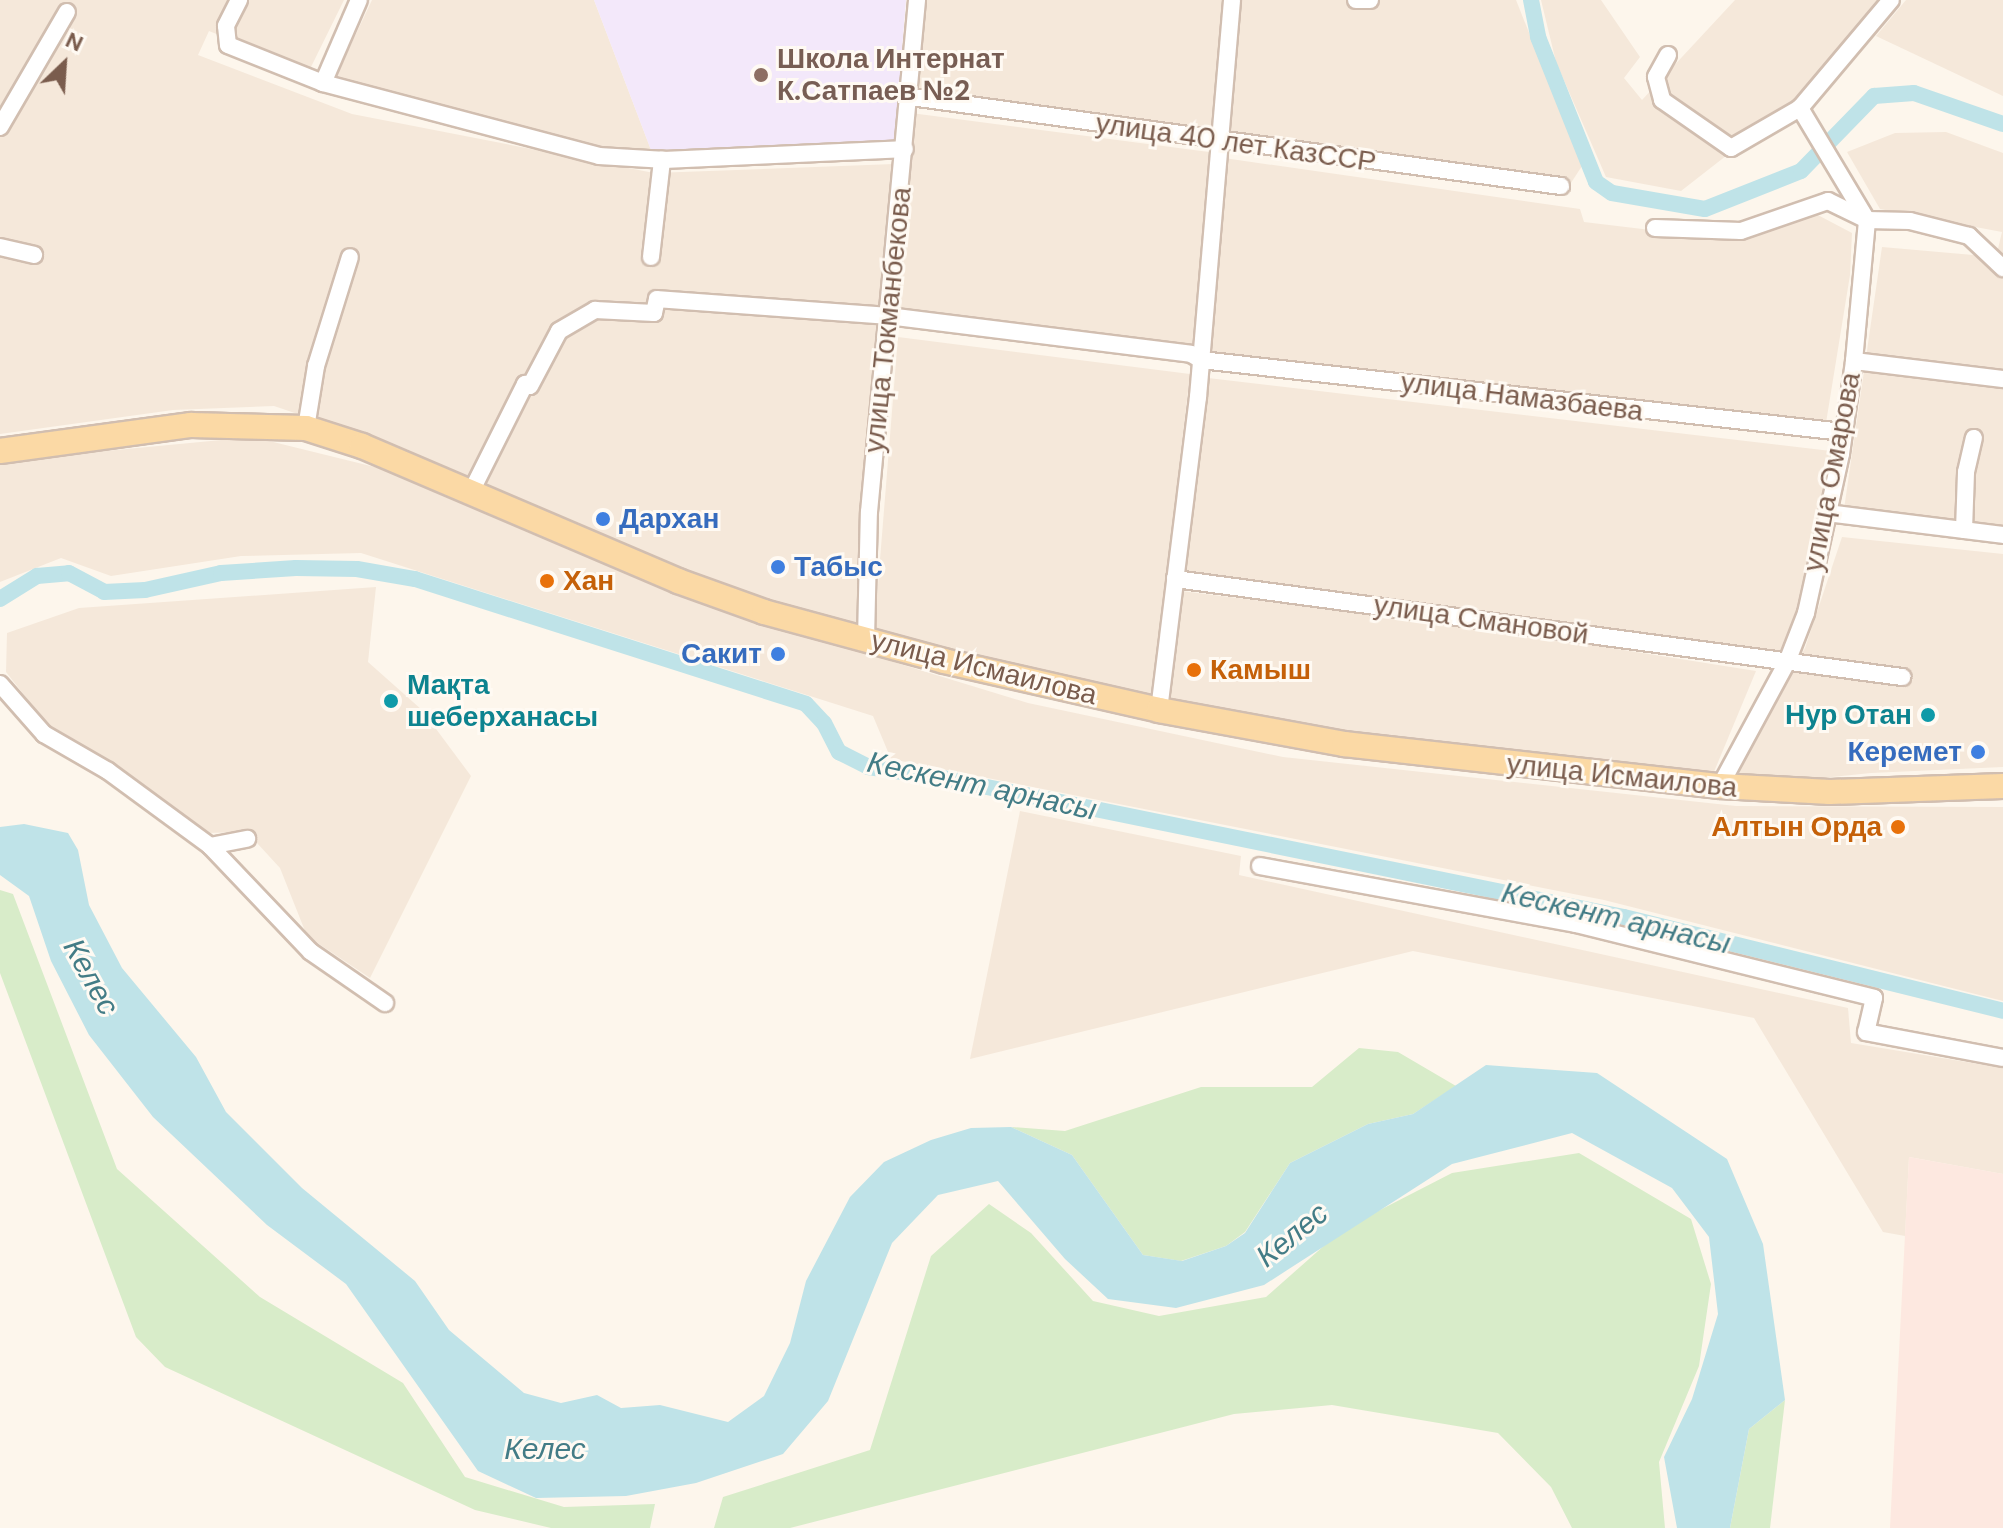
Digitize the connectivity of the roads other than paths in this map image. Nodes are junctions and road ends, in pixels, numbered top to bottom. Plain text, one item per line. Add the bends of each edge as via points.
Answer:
1 (239, 0) edge
2 (359, 0) edge
3 (917, 0) edge
4 (1232, 0) edge
5 (1356, 0) edge
6 (1370, 0) edge
7 (1891, 0) edge
8 (67, 12) dead end
9 (1668, 55) dead end
10 (323, 83) junction
11 (911, 97) junction
12 (1800, 108) junction
13 (0, 127) edge
14 (1219, 142) junction
15 (905, 149) junction
16 (662, 160) junction
17 (1561, 186) dead end
18 (1867, 220) junction
19 (1655, 228) dead end
20 (0, 247) edge
21 (34, 255) dead end
22 (350, 257) dead end
23 (651, 257) dead end
24 (2003, 268) edge
25 (888, 316) junction
26 (1201, 360) junction
27 (1854, 361) junction
28 (2003, 379) edge
29 (306, 428) junction
30 (1843, 432) junction
31 (1974, 438) dead end
32 (0, 451) edge
33 (471, 492) junction
34 (1827, 513) junction
35 (1964, 530) junction
36 (2003, 535) edge
37 (1175, 579) junction
38 (866, 640) junction
39 (1787, 662) junction
40 (1902, 677) dead end
41 (0, 684) edge
42 (1159, 710) junction
43 (1720, 786) junction
44 (2003, 786) edge
45 (247, 839) dead end
46 (210, 846) junction
47 (1260, 866) dead end
48 (385, 1003) dead end
49 (2003, 1058) edge

1 - 10 street via 226,26 228,45
2 - 10 street
3 - 11 street, улица Токманбекова
4 - 14 street
5 - 6 street
7 - 12 street
8 - 13 street
9 - 12 street via 1656,77 1662,100 1731,148
10 - 16 street via 599,156
11 - 14 street, улица 40 лет КазССР
11 - 15 street, улица Токманбекова
12 - 18 street via 1833,155
14 - 17 street, улица 40 лет КазССР
14 - 26 street
15 - 16 street
15 - 25 street, улица Токманбекова
16 - 23 street
18 - 19 street via 1828,201 1741,231
18 - 24 street via 1910,221 1969,236
18 - 27 street, улица Омарова
20 - 21 street
22 - 29 street via 316,366
25 - 26 street, улица Намазбаева via 1191,354
25 - 33 street, улица Намазбаева via 657,299 654,313 595,310 559,331 530,386 525,384
25 - 38 street, улица Токманбекова via 869,512
26 - 30 street, улица Намазбаева
26 - 37 street
27 - 28 street
27 - 30 street, улица Омарова
29 - 32 main road, улица Исмаилова via 191,425
29 - 33 main road, улица Исмаилова
30 - 34 street, улица Омарова
31 - 35 street via 1966,472
33 - 38 main road, улица Исмаилова via 678,581
34 - 35 street
34 - 39 street, улица Омарова via 1806,613
35 - 36 street
37 - 39 street, улица Смановой
37 - 42 street
38 - 42 main road, улица Исмаилова
39 - 40 street, улица Смановой
39 - 43 street, улица Омарова
41 - 46 street via 44,734 108,771
42 - 43 main road, улица Исмаилова via 1344,744
43 - 44 main road, улица Исмаилова via 1830,792
45 - 46 street
46 - 48 street via 311,952
47 - 49 street via 1576,924 1874,998 1866,1032

